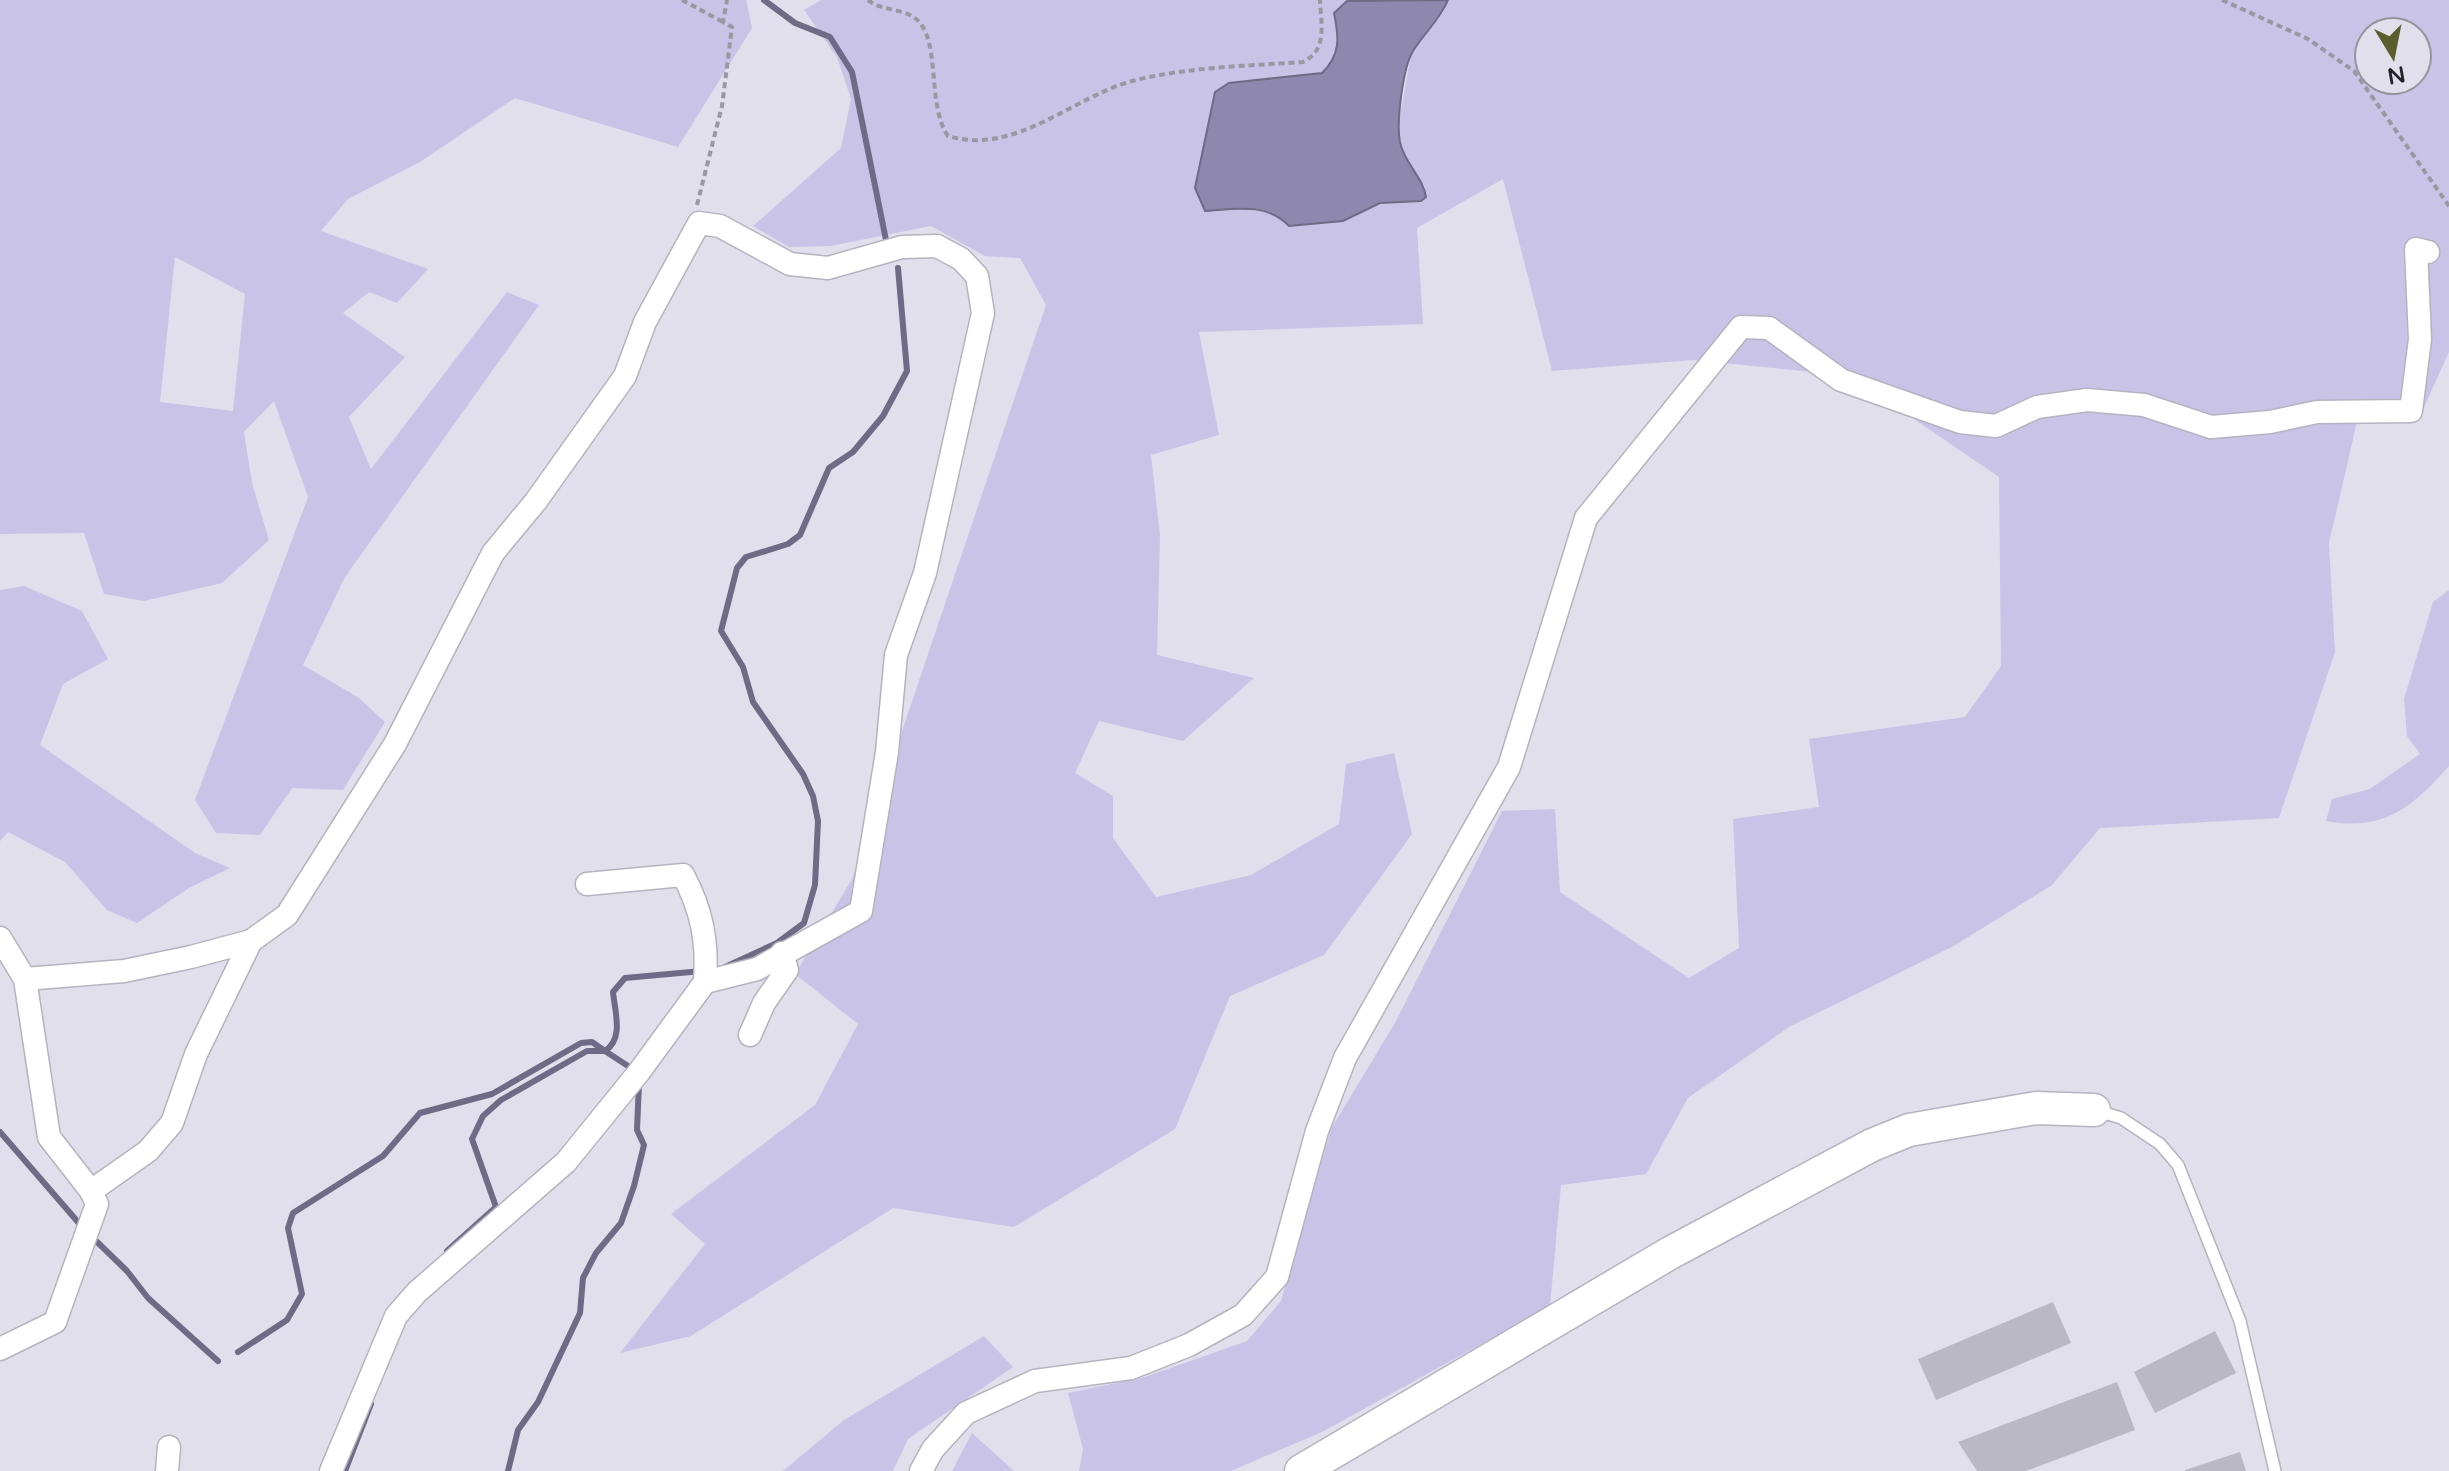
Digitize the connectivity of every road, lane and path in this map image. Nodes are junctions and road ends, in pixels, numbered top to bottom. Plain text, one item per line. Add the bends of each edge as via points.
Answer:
1 (682, 0) edge
2 (727, 0) edge
3 (868, 0) edge
4 (1320, 0) edge
5 (2222, 0) edge
6 (723, 22) junction
7 (2449, 206) edge
8 (699, 223) junction
9 (2428, 252) dead end
10 (587, 884) dead end
11 (0, 938) edge
12 (251, 941) junction
13 (782, 953) junction
14 (706, 973) junction
15 (25, 979) junction
16 (750, 1035) dead end
17 (2094, 1110) joint
18 (91, 1191) junction
19 (0, 1349) edge
20 (169, 1447) dead end
21 (167, 1471) edge
22 (331, 1471) edge
23 (921, 1471) edge
24 (1301, 1471) edge
25 (2275, 1471) edge

1 - 6 path
2 - 6 path
3 - 4 path via 914,17 927,32 938,121 948,136 978,141 1019,132 1130,82 1198,70 1303,62 1321,46
5 - 7 path via 2308,39 2354,71
6 - 8 path via 732,27 722,106 697,203
8 - 12 street via 645,322 625,376 493,553 395,744 309,884 287,915
8 - 13 street via 720,226 790,264 815,267 846,265 902,247 937,246 977,276 983,313 925,573 896,655 887,752 861,911
9 - 23 street via 2416,249 2420,339 2411,411 2317,412 2211,427 2144,405 2087,400 2037,407 1996,426 1960,422 1841,380 1769,328 1741,327 1586,518 1509,767 1345,1058 1317,1131 1277,1277 1243,1315 1189,1345 1131,1368 1035,1381 966,1413 933,1449
10 - 14 street via 683,875 698,903
11 - 15 street
12 - 15 street via 124,971
12 - 18 street via 196,1054 172,1123 148,1151
13 - 14 street via 757,969
13 - 16 street via 787,970
14 - 22 street via 635,1077 566,1162 396,1316
15 - 18 street via 49,1137
17 - 24 street via 2036,1108 1909,1130 1872,1145 1670,1253
17 - 25 lane via 2121,1118 2160,1144 2178,1165 2240,1321
18 - 19 street via 97,1204 90,1233 55,1322
20 - 21 street

